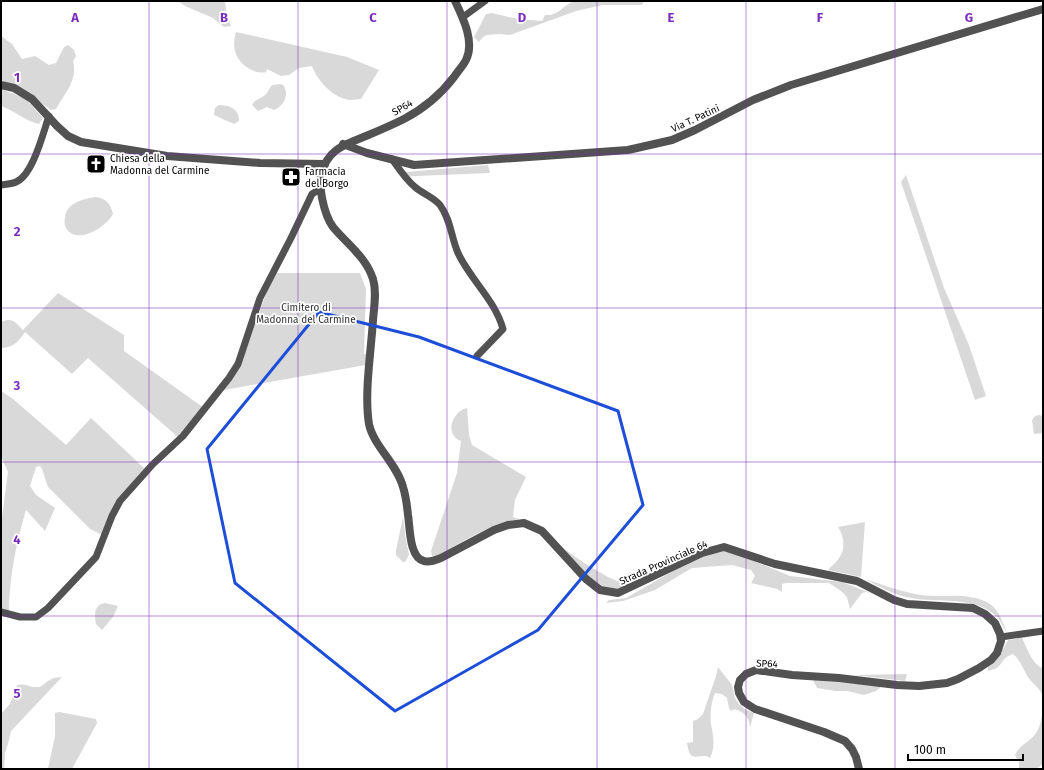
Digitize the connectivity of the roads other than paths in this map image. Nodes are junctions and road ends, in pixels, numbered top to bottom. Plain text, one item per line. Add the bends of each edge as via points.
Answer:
1 (454, 1) edge
2 (485, 1) edge
3 (1043, 9) edge
4 (463, 17) junction
5 (1, 85) edge
6 (49, 116) junction
7 (343, 144) junction
8 (392, 160) junction
9 (325, 164) junction
10 (1, 185) edge
11 (320, 189) junction
12 (477, 356) dead end
13 (1, 612) edge
14 (1043, 631) edge
15 (1001, 638) junction
16 (859, 769) edge

1 - 4 street, SP64
2 - 4 street
3 - 8 street, Via T. Patini via 791,85 753,100 672,140 628,150 414,165
4 - 7 street, SP64 / SP64 via 470,47 466,60 450,82 431,101 404,119
5 - 6 street via 14,88 32,98
6 - 9 street via 68,136 96,145 167,156 260,163
6 - 10 street via 34,159 24,176 16,182
7 - 8 street, Via T. Patini
7 - 9 street, SP64 / SP64 via 332,153
8 - 12 street via 409,181 439,204 448,216 458,253 502,324 503,329
9 - 11 street, Strada Provinciale 64 / SP64 via 320,176
11 - 13 street via 312,194 260,298 238,364 183,436 153,464 120,501 96,557 48,608 36,617 20,617
11 - 15 street, Strada Provinciale 64 / SP64 via 332,226 358,253 374,280 375,299 367,400 369,425 373,436 400,477 414,551 424,562 441,558 494,530 524,523 542,531 586,579 600,590 618,593 702,553 724,546 774,564 857,581 907,604 973,608 995,623
14 - 15 street
15 - 16 street, SP64 / SP64 via 997,653 991,660 958,679 937,685 919,686 756,670 740,680 739,694 744,702 755,709 845,741 852,749

